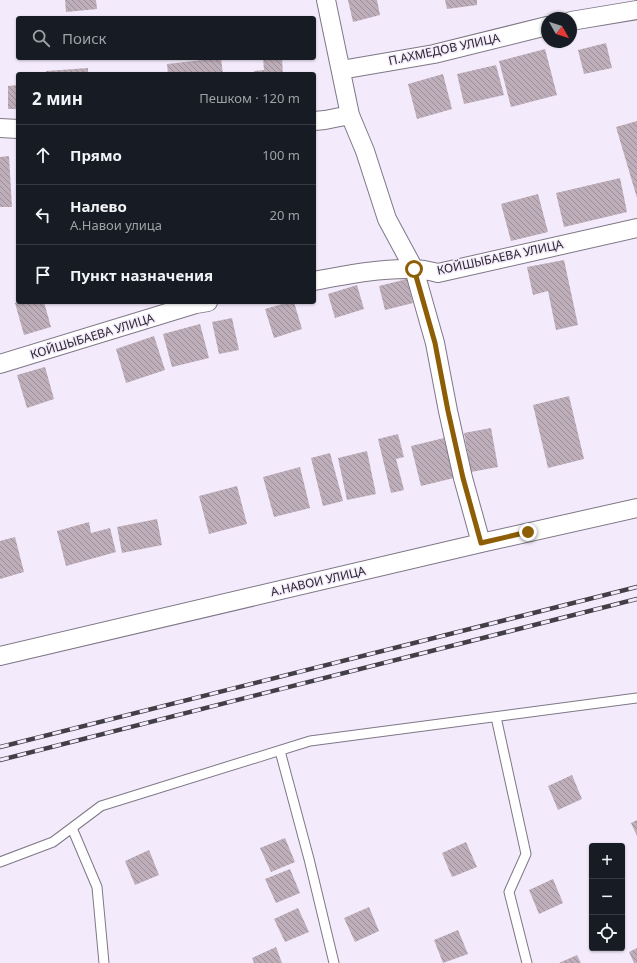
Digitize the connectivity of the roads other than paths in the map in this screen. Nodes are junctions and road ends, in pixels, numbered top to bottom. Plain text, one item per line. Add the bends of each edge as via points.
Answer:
1 (326, 0) edge
2 (637, 10) edge
3 (577, 20) edge
4 (541, 27) edge
5 (341, 70) junction
6 (350, 114) junction
7 (316, 121) edge
8 (0, 128) edge
9 (16, 129) edge
10 (637, 228) edge
11 (414, 269) junction
12 (316, 281) edge
13 (196, 304) edge
14 (0, 364) edge
15 (637, 508) edge
16 (481, 543) junction
17 (0, 656) edge
18 (637, 698) edge
19 (496, 717) junction
20 (280, 751) junction
21 (72, 828) junction
22 (0, 862) edge
23 (104, 963) edge
24 (334, 963) edge
25 (527, 963) edge

1 - 5 street
2 - 3 street
4 - 5 street, П.АХМЕДОВ УЛИЦА via 434,54
5 - 6 street
6 - 7 street
6 - 11 street via 387,219
8 - 9 street
10 - 11 street, КОЙШЫБАЕВА УЛИЦА via 438,273
11 - 12 street, КОЙШЫБАЕВА УЛИЦА via 384,270
11 - 16 street via 435,343 463,478
13 - 14 street, КОЙШЫБАЕВА УЛИЦА
15 - 16 street, А.НАВОИ УЛИЦА
16 - 17 street, А.НАВОИ УЛИЦА
18 - 19 lane
19 - 20 lane via 310,741
19 - 25 lane via 526,854 509,892
20 - 21 lane via 101,806
20 - 24 lane via 310,859
21 - 22 lane via 53,842
21 - 23 lane via 97,886

